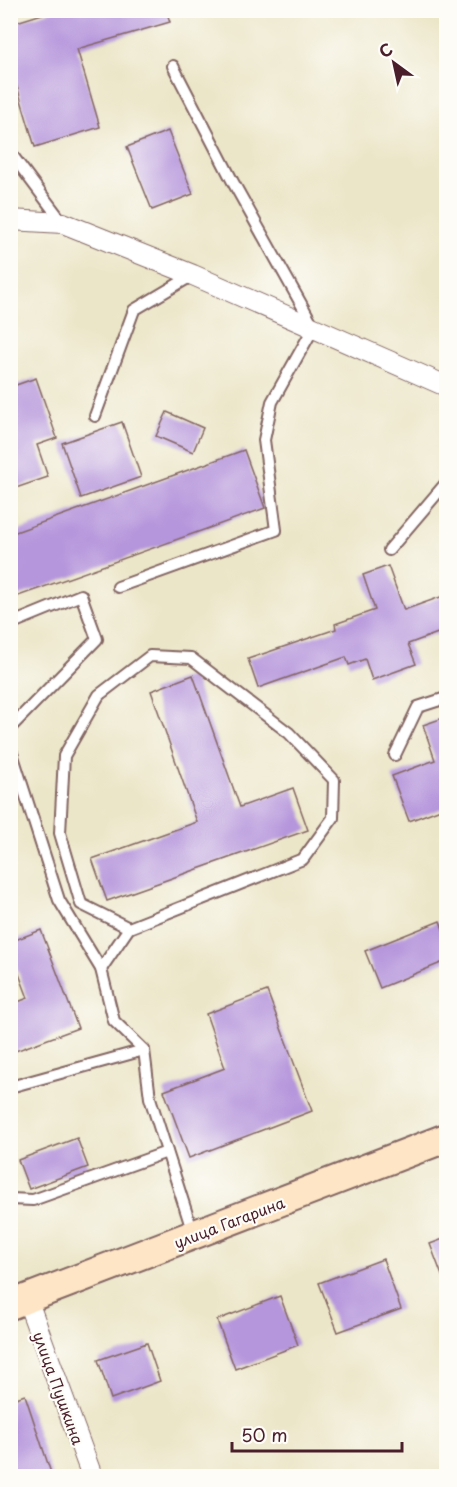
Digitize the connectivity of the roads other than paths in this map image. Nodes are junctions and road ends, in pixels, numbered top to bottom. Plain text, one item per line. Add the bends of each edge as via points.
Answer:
1 (173, 66) dead end
2 (10, 146) edge
3 (10, 220) edge
4 (63, 223) junction
5 (193, 275) junction
6 (314, 327) junction
7 (447, 386) edge
8 (95, 416) dead end
9 (447, 483) edge
10 (389, 550) dead end
11 (118, 587) dead end
12 (10, 624) edge
13 (447, 698) edge
14 (10, 728) edge
15 (10, 747) edge
16 (395, 755) dead end
17 (129, 928) junction
18 (101, 969) junction
19 (144, 1050) junction
20 (10, 1087) edge
21 (447, 1138) edge
22 (167, 1152) junction
23 (10, 1199) edge
24 (194, 1236) junction
25 (19, 1302) edge
26 (92, 1476) edge

1 - 6 lane
2 - 4 lane via 12,155
3 - 4 street
4 - 5 street
5 - 6 street
5 - 8 lane via 134,310
6 - 7 street
6 - 11 lane via 272,402 264,440 276,530
9 - 10 lane
12 - 14 lane via 81,595 97,639
13 - 16 lane via 418,707
15 - 18 lane via 59,900
17 - 17 lane via 303,860 333,818 334,780 289,733 191,658 150,656 99,695 64,756 60,833 81,904
17 - 18 lane
18 - 19 lane via 114,1021
19 - 20 lane
19 - 22 lane via 150,1098
21 - 24 main road, улица Гагарина
22 - 23 lane via 33,1200
22 - 24 lane
24 - 25 main road, улица Гагарина
25 - 26 street, улица Пушкина

